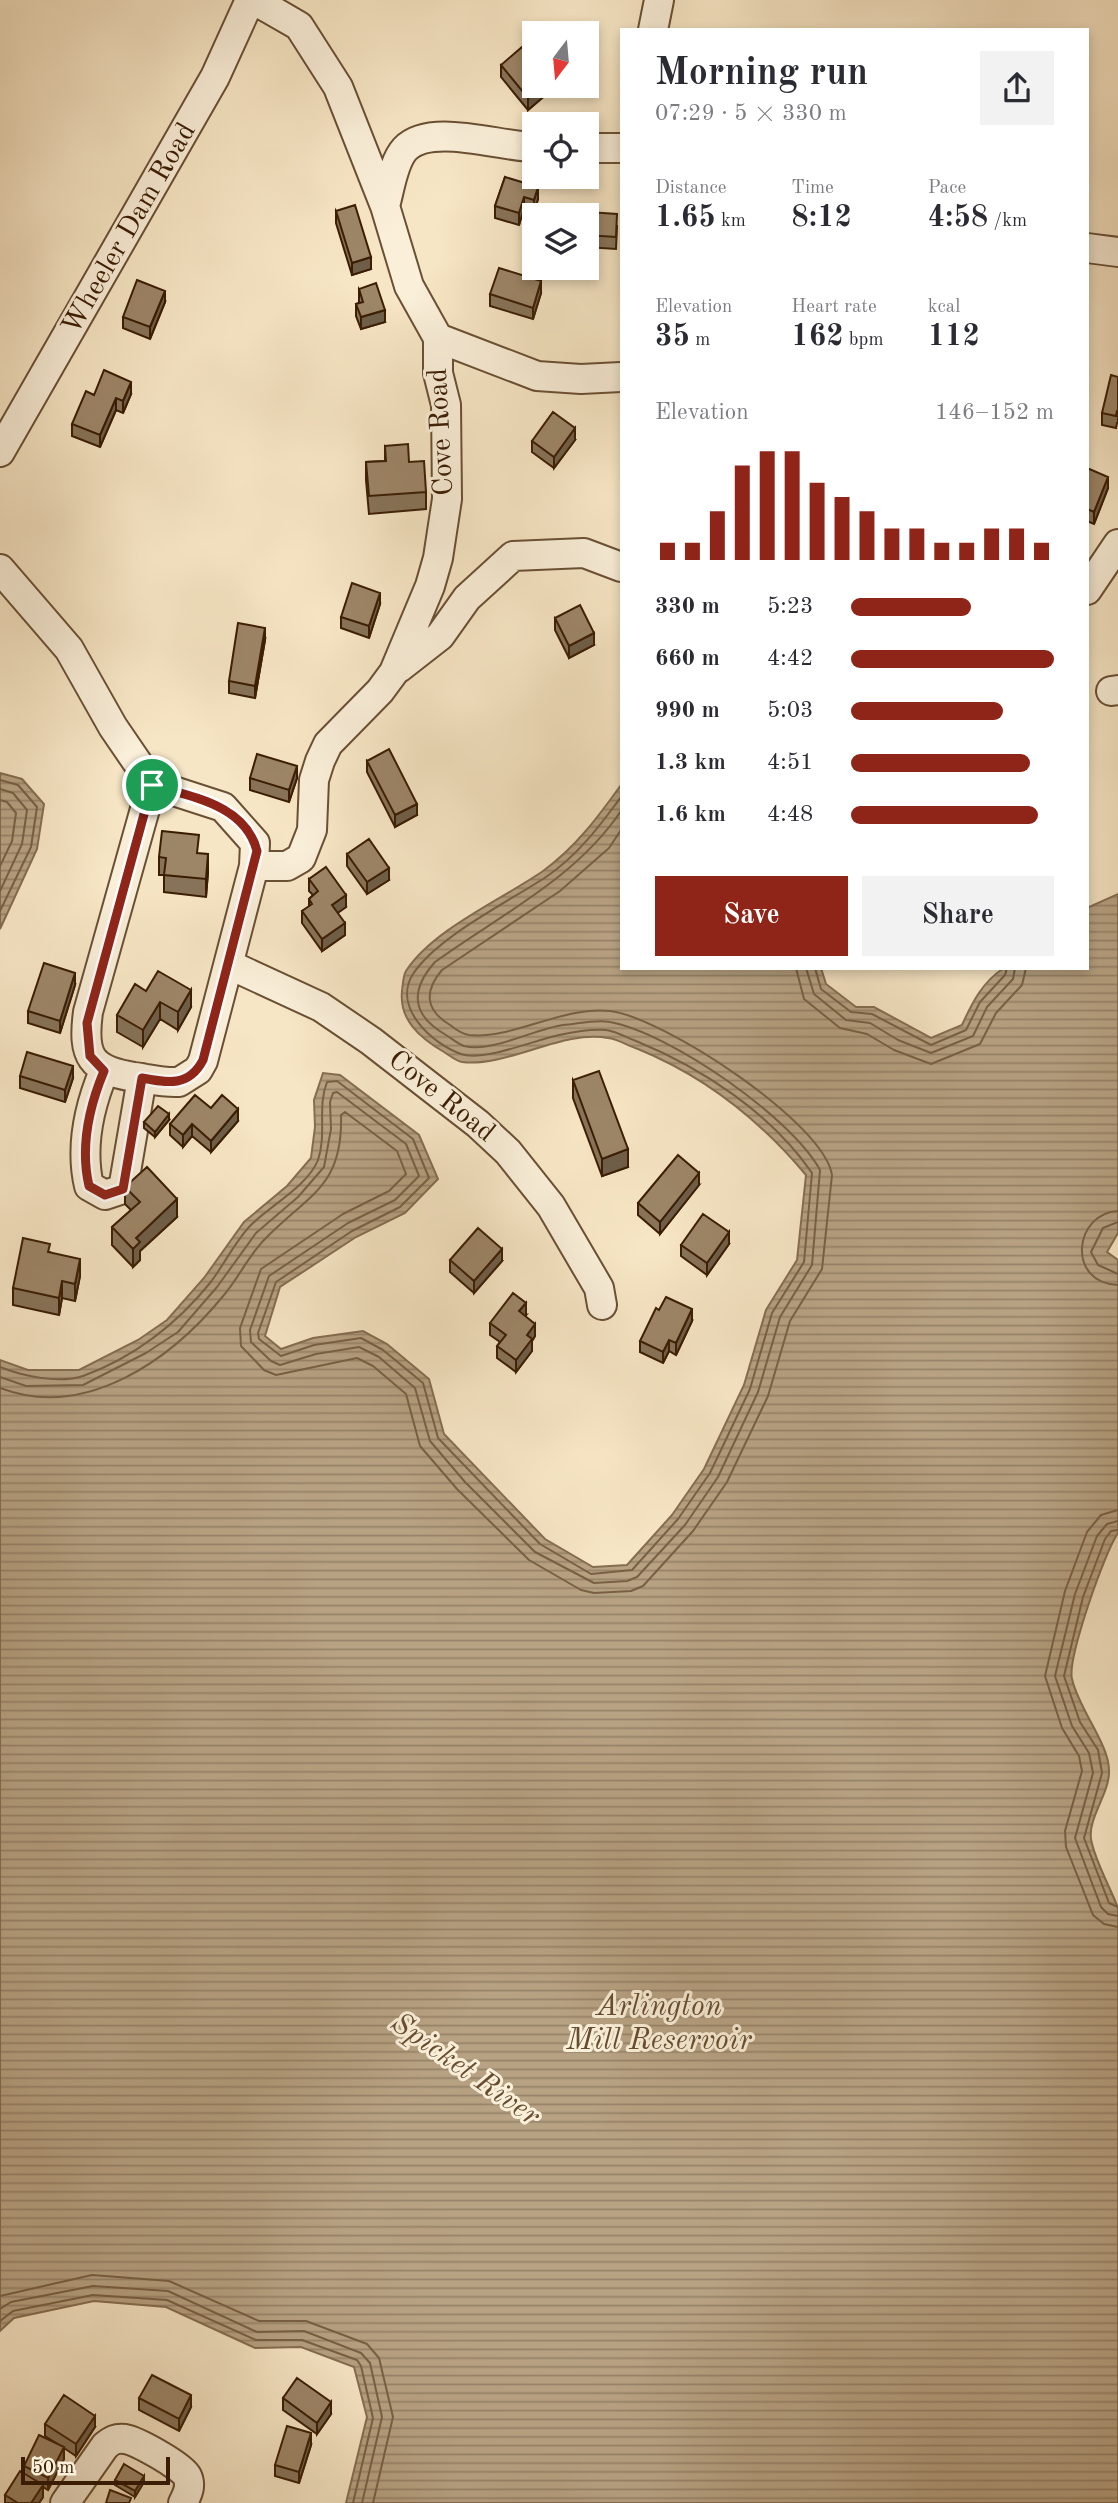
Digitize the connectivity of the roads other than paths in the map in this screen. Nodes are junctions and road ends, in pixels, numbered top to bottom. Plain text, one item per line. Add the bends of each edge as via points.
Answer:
1 (252, 0) edge
2 (659, 0) edge
3 (653, 28) edge
4 (522, 147) edge
5 (599, 148) edge
6 (619, 148) edge
7 (385, 206) junction
8 (1089, 248) edge
9 (1118, 252) edge
10 (438, 338) junction
11 (620, 377) edge
12 (0, 452) edge
13 (1118, 544) edge
14 (620, 567) edge
15 (0, 569) edge
16 (1089, 587) edge
17 (394, 672) junction
18 (152, 785) junction
19 (254, 866) junction
20 (230, 965) junction
21 (104, 1071) junction
22 (142, 1078) junction
23 (600, 1297) dead end
24 (65, 2503) edge
25 (183, 2503) edge

1 - 7 street, Cove Road via 299,26 315,46 359,132
1 - 12 street, Wheeler Dam Road via 209,89
2 - 3 street
4 - 7 street via 428,137 405,149
5 - 6 street
7 - 10 street, Cove Road via 409,286
8 - 9 street
10 - 11 street via 537,376
10 - 17 street, Cove Road via 449,454 443,532 430,586
13 - 16 street
14 - 17 street via 584,553 513,556 467,598 440,636
15 - 18 street via 69,649
17 - 19 street, Cove Road via 328,744 314,780 312,830 301,858 287,866
18 - 19 street via 229,812 255,843
18 - 21 street via 88,1012 87,1046 96,1066
19 - 20 street
20 - 22 street via 198,1070 179,1082
20 - 23 street, Cove Road via 321,1007 478,1124 508,1152 551,1206
21 - 22 street
21 - 22 street via 96,1089 85,1155 89,1186 105,1195 123,1189
24 - 25 street via 114,2439 129,2439 179,2467 188,2477

